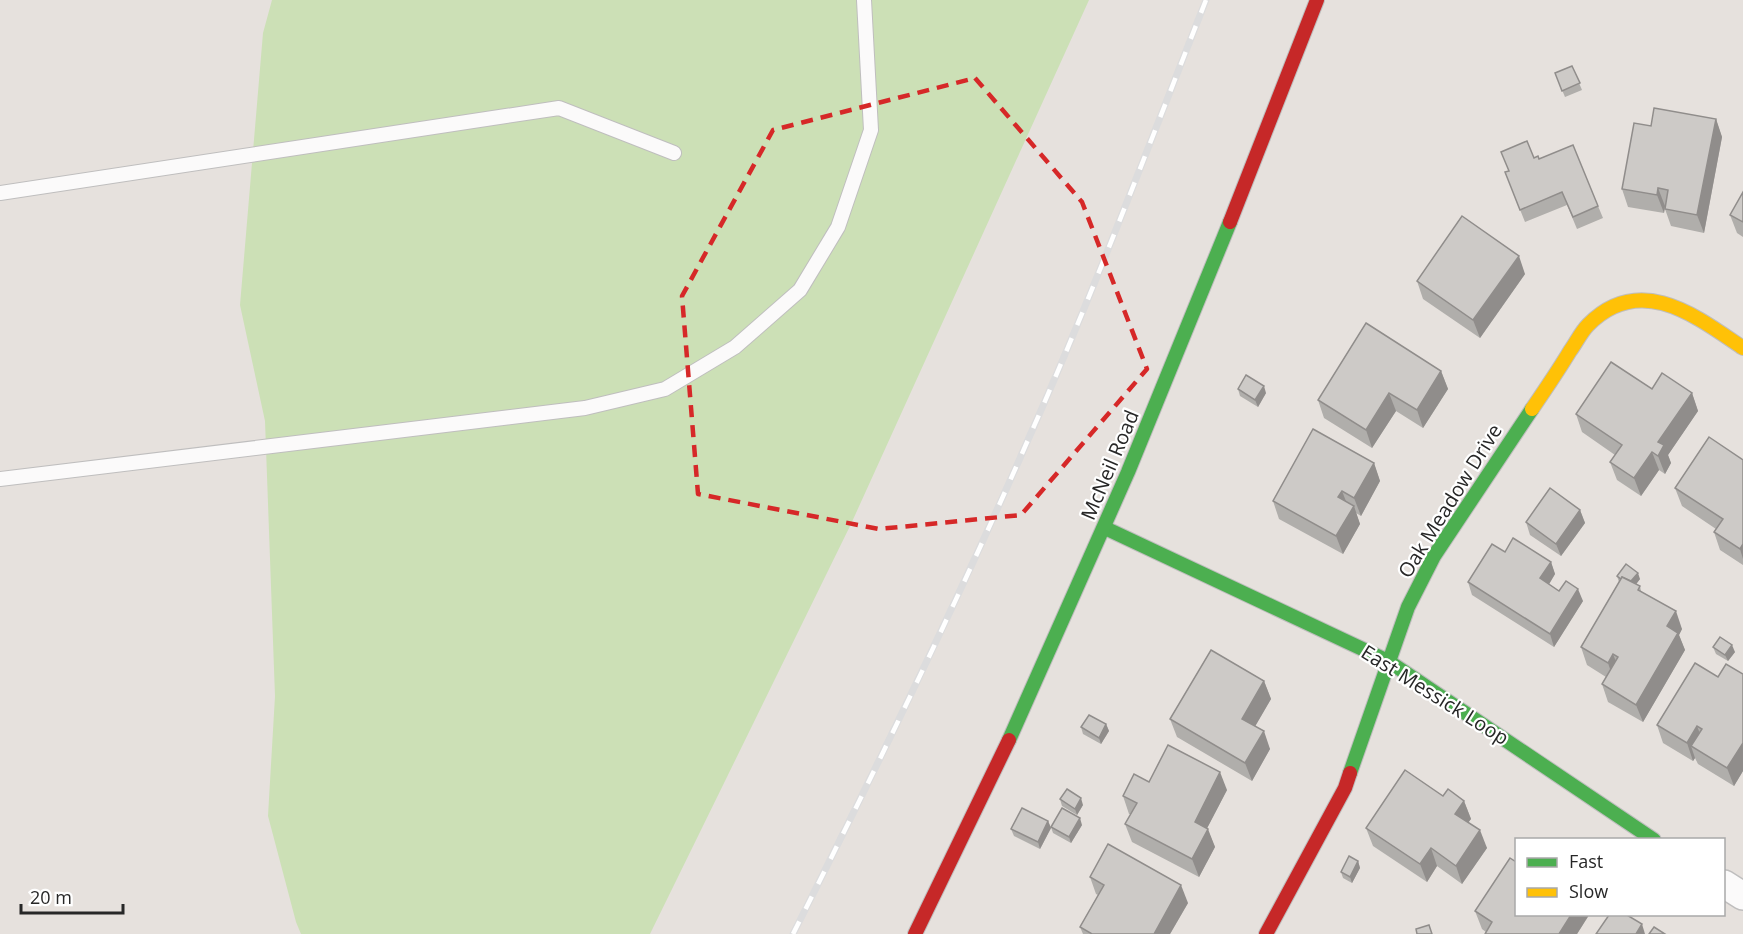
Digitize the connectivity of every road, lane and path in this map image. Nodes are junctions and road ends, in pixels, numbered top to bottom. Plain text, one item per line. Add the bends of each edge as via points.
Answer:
1 (864, 0) edge
2 (1317, 0) edge
3 (675, 153) dead end
4 (0, 193) edge
5 (1743, 348) edge
6 (0, 479) edge
7 (1105, 528) junction
8 (1388, 661) junction
9 (1651, 838) edge
10 (1725, 885) edge
11 (1743, 896) edge
12 (915, 934) edge
13 (1266, 934) edge

1 - 6 lane via 871,130 838,227 800,290 735,347 665,389 585,408
2 - 7 street, McNeil Road via 1223,244
3 - 4 lane via 559,108
5 - 8 street, Oak Meadow Drive via 1676,304 1651,299 1625,301 1602,312 1588,325 1434,556 1408,607
7 - 8 street, East Messick Loop
7 - 12 street, McNeil Road via 979,807
8 - 9 street, East Messick Loop
8 - 13 street, Oak Meadow Drive via 1345,788
10 - 11 street

